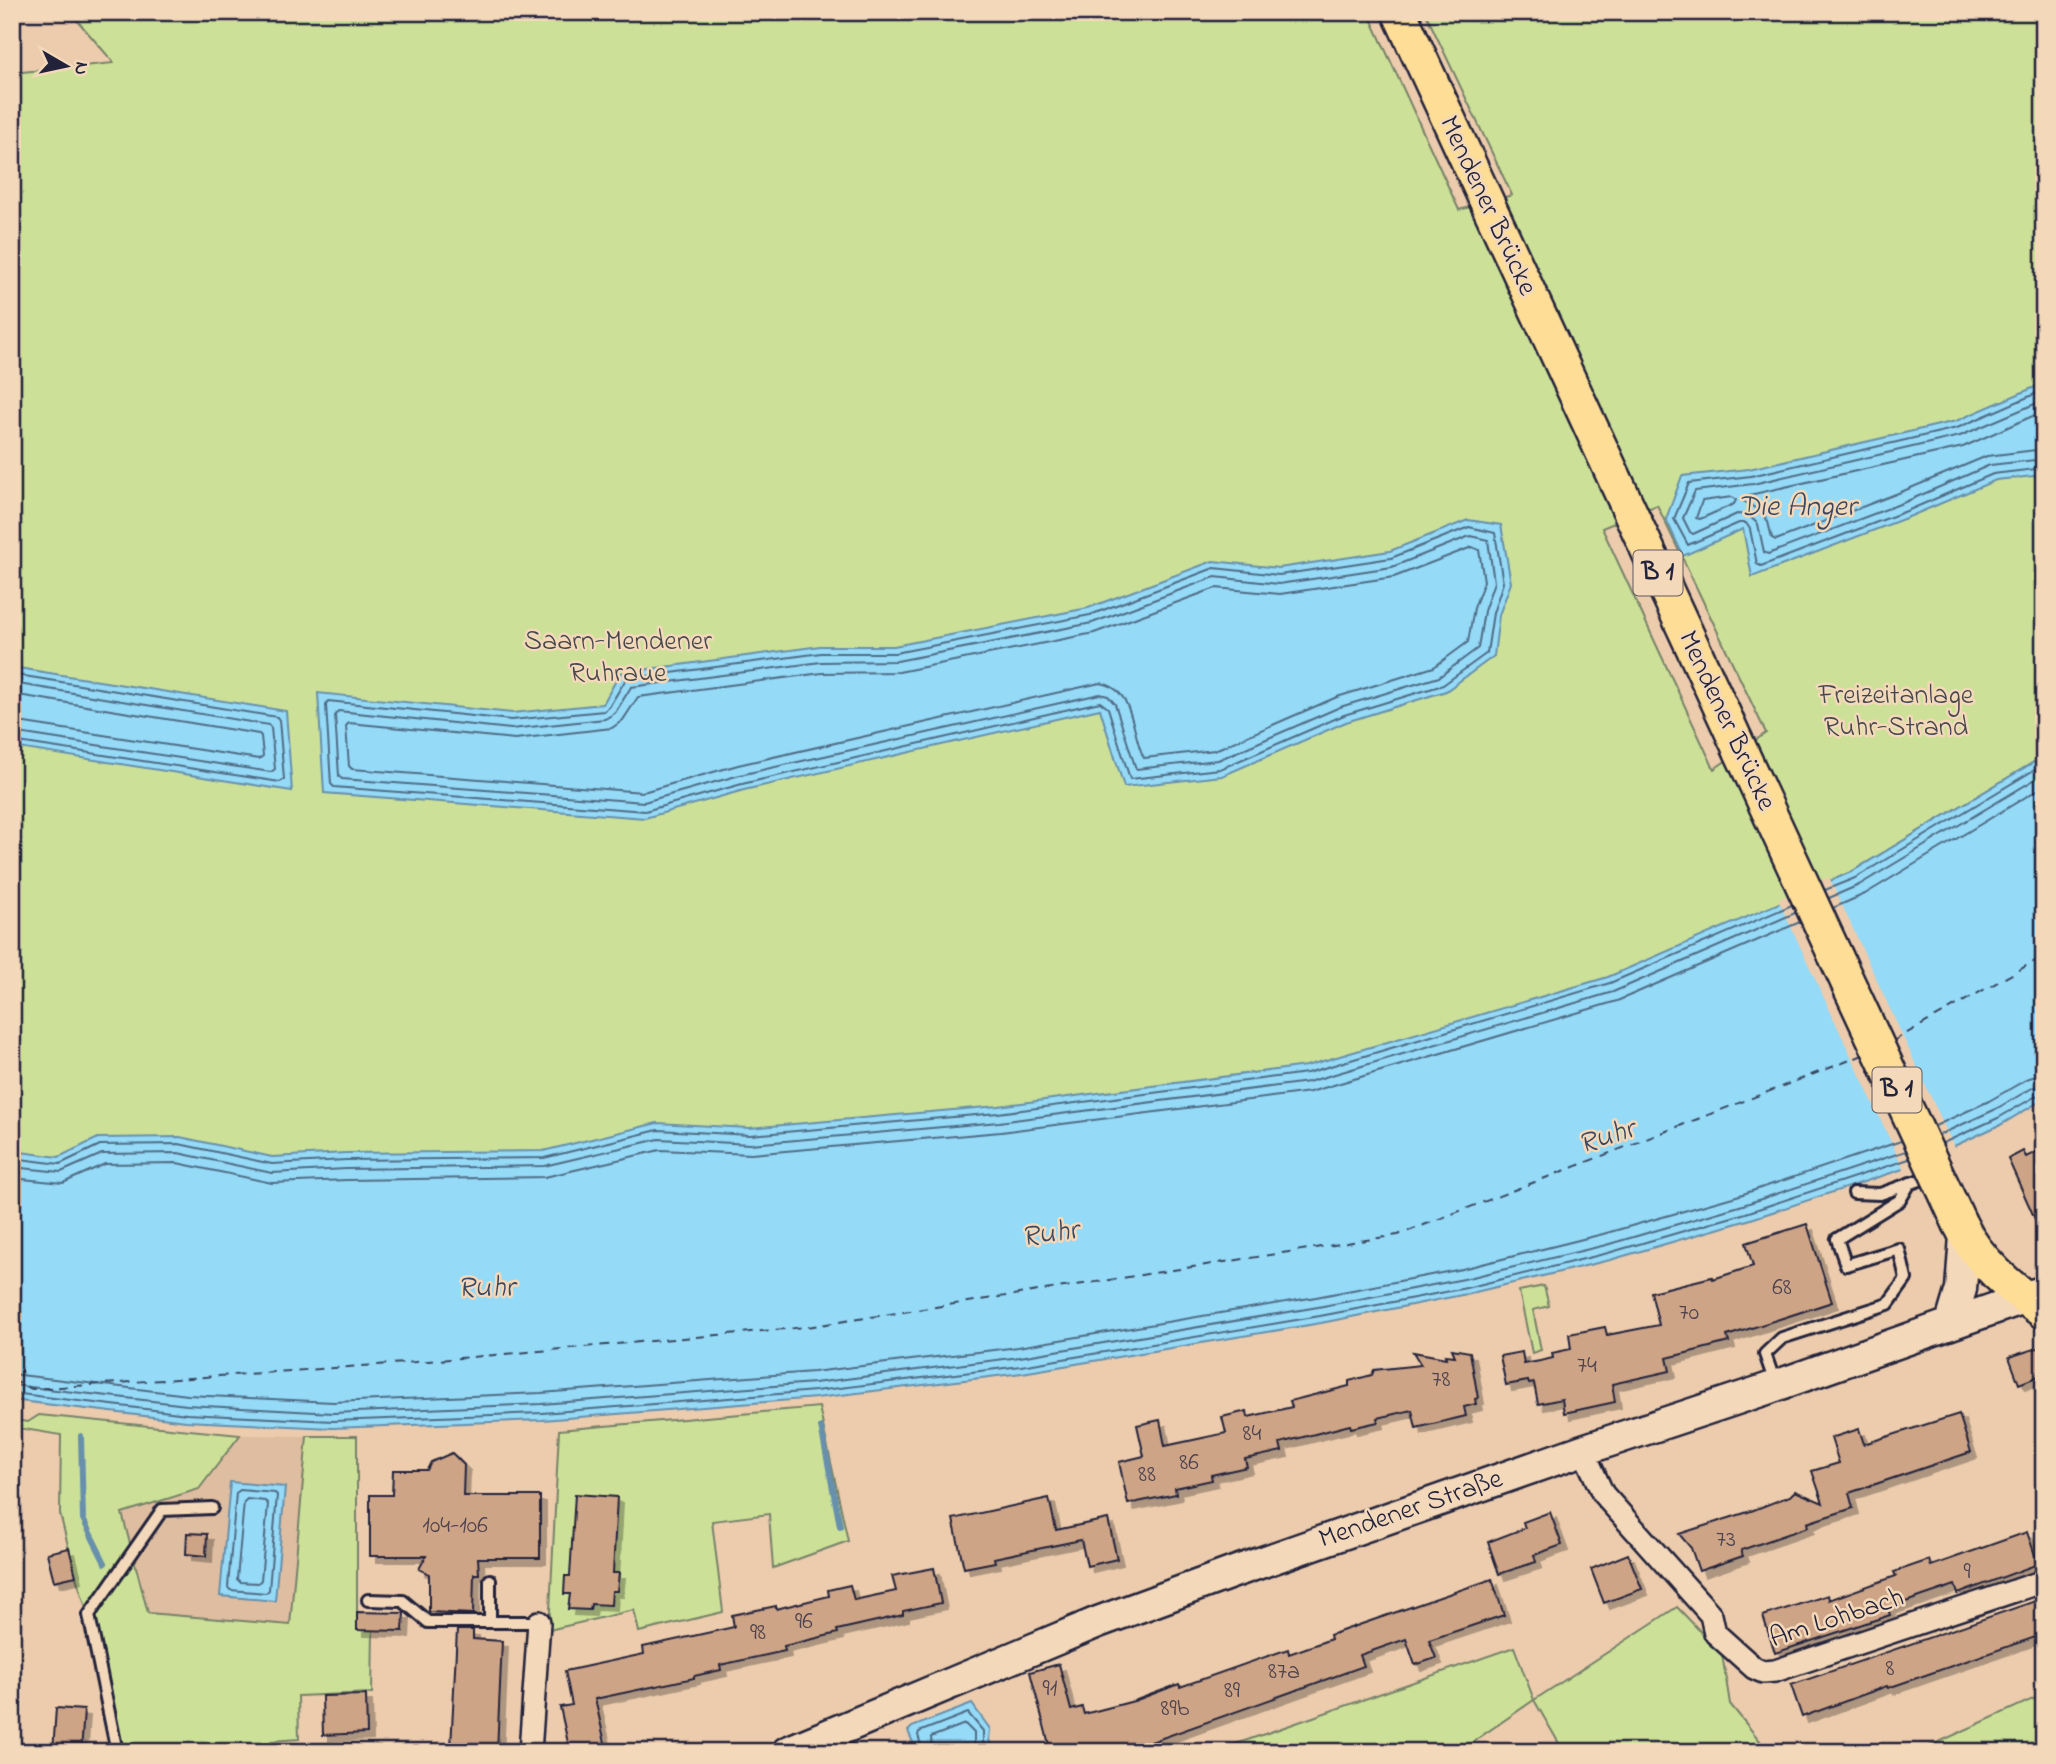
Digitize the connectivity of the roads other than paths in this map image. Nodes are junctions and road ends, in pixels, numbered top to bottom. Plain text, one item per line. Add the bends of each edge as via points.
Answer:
1 (1399, 12) edge
2 (1943, 1172) dead end
3 (1910, 1183) junction
4 (1854, 1193) dead end
5 (1963, 1230) junction
6 (2037, 1300) edge
7 (1951, 1323) junction
8 (1776, 1386) junction
9 (1583, 1450) junction
10 (212, 1508) dead end
11 (490, 1580) dead end
12 (2044, 1581) edge
13 (368, 1601) dead end
14 (490, 1622) junction
15 (538, 1622) joint
16 (117, 1752) edge
17 (530, 1752) edge
18 (787, 1752) edge

1 - 5 main road, Mendener Brücke / B 1, bridge
2 - 3 lane
3 - 4 lane via 1880,1194
3 - 8 lane via 1900,1200 1837,1239 1846,1265 1899,1249 1906,1279 1888,1304 1782,1338 1765,1354
5 - 6 main road, Mendener Brücke / B 1 via 1984,1262
5 - 7 main road via 1961,1289
6 - 7 main road, Mendener Straße
7 - 8 main road, Mendener Straße
8 - 9 main road, Mendener Straße
9 - 12 street, Am Lohbach via 1603,1494 1711,1615 1715,1633 1763,1672
9 - 18 main road, Mendener Straße via 1098,1622
10 - 16 lane via 162,1510 89,1615
11 - 14 lane
13 - 14 lane via 403,1601 428,1622
14 - 15 lane
15 - 17 street

